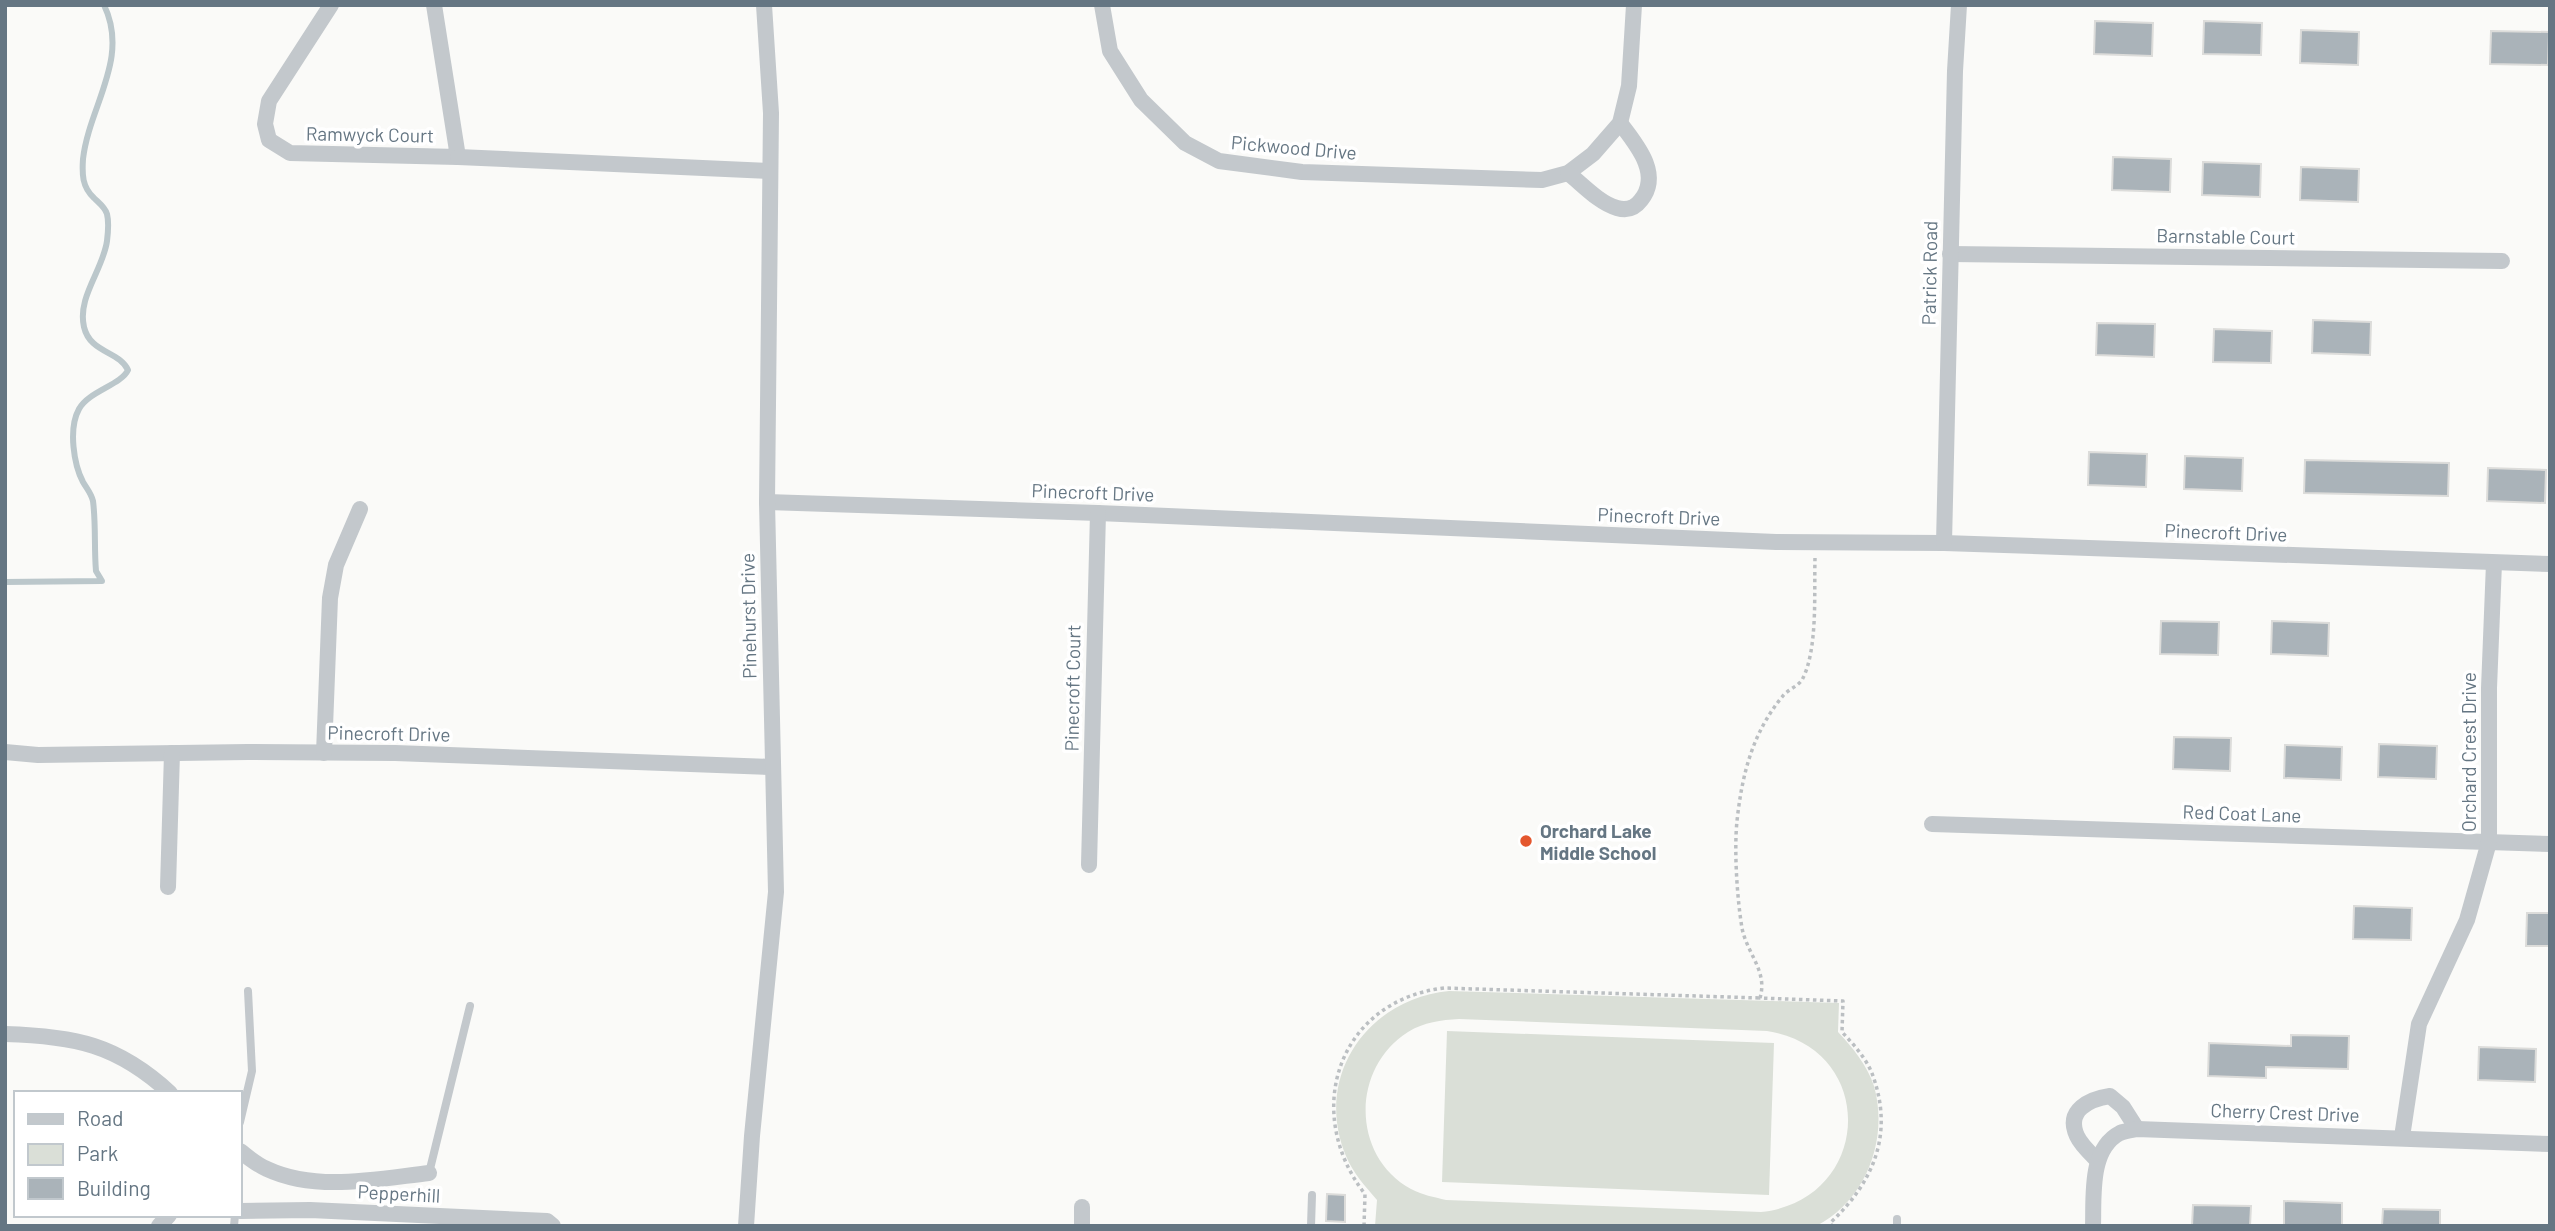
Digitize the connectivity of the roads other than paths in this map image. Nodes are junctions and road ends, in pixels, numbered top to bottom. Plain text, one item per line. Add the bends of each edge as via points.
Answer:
1 (331, 5) edge
2 (434, 5) edge
3 (764, 5) edge
4 (1102, 5) edge
5 (1634, 5) edge
6 (1959, 5) edge
7 (1620, 123) junction
8 (458, 157) junction
9 (770, 172) junction
10 (1568, 173) junction
11 (1950, 254) junction
12 (2502, 261) dead end
13 (767, 502) junction
14 (360, 509) dead end
15 (1098, 513) junction
16 (1944, 543) junction
17 (2494, 563) junction
18 (2550, 564) edge
19 (5, 752) edge
20 (324, 752) junction
21 (172, 753) junction
22 (772, 767) junction
23 (1932, 824) dead end
24 (2489, 842) junction
25 (2550, 844) edge
26 (1089, 864) dead end
27 (168, 887) dead end
28 (248, 991) dead end
29 (470, 1006) dead end
30 (5, 1034) edge
31 (168, 1091) edge
32 (242, 1114) edge
33 (2137, 1129) junction
34 (2402, 1137) junction
35 (2550, 1144) edge
36 (242, 1152) edge
37 (2098, 1161) junction
38 (429, 1174) joint
39 (1312, 1195) dead end
40 (1082, 1208) dead end
41 (242, 1211) edge
42 (411, 1220) edge
43 (553, 1226) edge
44 (746, 1226) edge
45 (1082, 1226) edge
46 (1311, 1226) edge
47 (2093, 1226) edge

1 - 8 street, Ramwyck Court via 269,101 265,124 269,140 290,153
2 - 8 street, Ramwyck Court
3 - 9 street, Pinehurst Drive
4 - 10 street, Pickwood Drive via 1111,51 1141,100 1185,143 1219,161 1303,172 1542,180
5 - 7 street, Pickwood Drive via 1629,86
6 - 11 street, Patrick Road
7 - 10 street, Pickwood Drive via 1593,154
7 - 10 street via 1649,174 1649,188 1640,202 1629,209 1616,208
8 - 9 street, Ramwyck Court
9 - 13 street, Pinehurst Drive
11 - 12 street, Barnstable Court
11 - 16 street, Patrick Road
13 - 15 street, Pinecroft Drive
13 - 22 street, Pinehurst Drive
14 - 20 street via 336,565 330,598
15 - 16 street, Pinecroft Drive via 1816,542
15 - 26 street, Pinecroft Court
16 - 17 street, Pinecroft Drive
17 - 18 street, Pinecroft Drive
17 - 24 street, Orchard Crest Drive
19 - 21 street, Pinecroft Drive
20 - 21 street, Pinecroft Drive
20 - 22 street, Pinecroft Drive
21 - 27 street
22 - 44 street, Pinehurst Drive via 776,892
23 - 24 street, Red Coat Lane
24 - 25 street, Red Coat Lane
24 - 34 street, Orchard Crest Drive via 2467,920 2419,1024
28 - 32 lane via 253,1071
29 - 38 lane
30 - 31 street via 50,1035 96,1045 132,1062
33 - 34 street, Cherry Crest Drive
33 - 37 street via 2110,1142
33 - 37 street via 2110,1096 2081,1105 2075,1133
34 - 35 street, Cherry Crest Drive
36 - 38 street via 266,1169 300,1180 351,1182
37 - 47 street
39 - 46 lane
40 - 45 street
41 - 42 street, Pepperhill via 310,1210
42 - 43 street, Pepperhill via 547,1221

